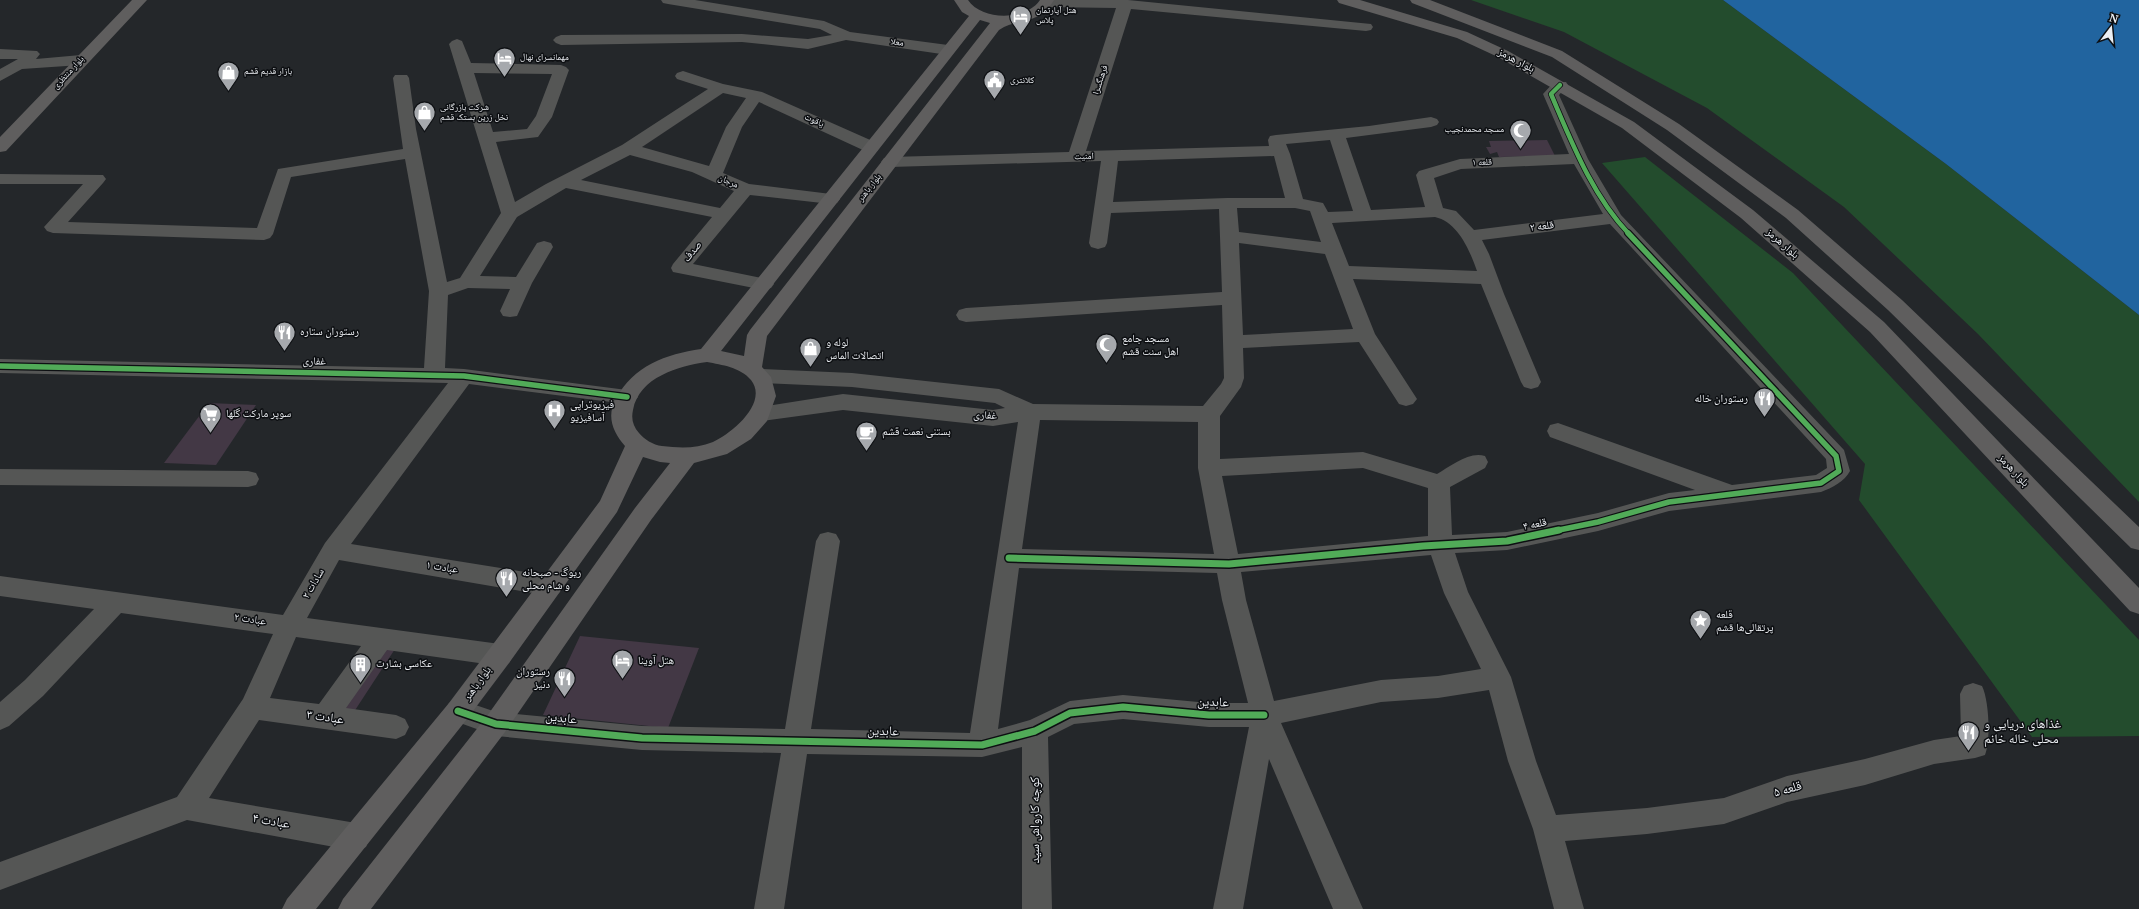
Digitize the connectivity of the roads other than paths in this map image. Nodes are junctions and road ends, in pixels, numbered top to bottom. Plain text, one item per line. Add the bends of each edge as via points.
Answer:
1 (140, 0) edge
2 (668, 0) edge
3 (961, 0) edge
4 (1344, 0) edge
5 (1417, 0) edge
6 (1046, 1) edge
7 (1125, 4) junction
8 (977, 15) junction
9 (1006, 19) junction
10 (1366, 27) dead end
11 (846, 36) junction
12 (561, 40) dead end
13 (457, 44) dead end
14 (948, 50) junction
15 (0, 54) edge
16 (81, 60) junction
17 (17, 65) junction
18 (464, 68) junction
19 (0, 76) edge
20 (683, 76) dead end
21 (401, 78) dead end
22 (1560, 85) junction
23 (720, 88) junction
24 (756, 95) junction
25 (1431, 122) dead end
26 (1336, 134) junction
27 (486, 138) junction
28 (0, 147) edge
29 (871, 147) junction
30 (628, 149) junction
31 (1279, 151) junction
32 (413, 153) junction
33 (1110, 156) junction
34 (1076, 157) junction
35 (1579, 159) junction
36 (890, 162) junction
37 (713, 176) junction
38 (0, 179) edge
39 (565, 182) junction
40 (745, 189) junction
41 (831, 199) junction
42 (1227, 203) junction
43 (1296, 203) junction
44 (1103, 208) junction
45 (1435, 212) junction
46 (510, 213) junction
47 (724, 214) junction
48 (1364, 216) junction
49 (1320, 218) junction
50 (1614, 218) junction
51 (1229, 236) junction
52 (1470, 236) junction
53 (1098, 243) dead end
54 (544, 247) dead end
55 (1332, 248) junction
56 (1341, 272) junction
57 (1488, 278) junction
58 (467, 282) junction
59 (522, 284) junction
60 (764, 284) junction
61 (439, 291) junction
62 (1231, 298) junction
63 (510, 311) dead end
64 (966, 315) dead end
65 (1365, 335) junction
66 (1233, 342) junction
67 (707, 355) junction
68 (5, 371) edge
69 (756, 372) junction
70 (434, 374) junction
71 (464, 376) junction
72 (1531, 382) dead end
73 (627, 397) junction
74 (1406, 399) dead end
75 (1030, 412) junction
76 (762, 413) junction
77 (1209, 414) junction
78 (1558, 431) dead end
79 (637, 445) junction
80 (687, 456) junction
81 (1477, 462) dead end
82 (1209, 468) junction
83 (0, 477) edge
84 (248, 479) dead end
85 (1439, 483) junction
86 (1728, 493) junction
87 (2139, 541) edge
88 (828, 542) dead end
89 (1440, 545) junction
90 (333, 550) junction
91 (1009, 558) junction
92 (1229, 564) junction
93 (0, 586) edge
94 (550, 586) junction
95 (116, 602) junction
96 (2139, 604) edge
97 (289, 626) junction
98 (381, 639) junction
99 (500, 655) junction
100 (1498, 677) junction
101 (1973, 694) dead end
102 (253, 707) junction
103 (458, 711) junction
104 (1264, 715) junction
105 (0, 718) edge
106 (324, 718) junction
107 (496, 724) junction
108 (396, 727) dead end
109 (1035, 731) junction
110 (796, 741) junction
111 (982, 745) junction
112 (187, 807) junction
113 (1547, 829) junction
114 (356, 837) junction
115 (0, 876) edge
116 (297, 909) edge
117 (353, 909) edge
118 (770, 909) edge
119 (1037, 909) edge
120 (1228, 909) edge
121 (1348, 909) edge
122 (1569, 909) edge

1 - 16 main road, بلوار منتظری
2 - 11 street via 824,25
3 - 8 main road via 968,11
4 - 22 main road, بلوار هرمز via 1462,35
5 - 87 main road, بلوار هرمز via 1557,54 1673,127 1792,214 1895,305
6 - 7 street
6 - 9 main road via 1042,8 1027,16
7 - 10 street
7 - 34 street, فرهنگسرا
8 - 9 main road
8 - 14 main road
9 - 36 main road, بلوار باهنر via 994,27
11 - 12 street via 808,44 742,38
11 - 14 street, معلا
13 - 18 street
14 - 29 main road
15 - 17 street via 32,54
16 - 17 street
16 - 28 main road, بلوار منتظری
17 - 19 street
18 - 27 street
18 - 27 street via 561,70 544,117 532,133
20 - 23 street, یاقوت
21 - 32 street
22 - 35 street via 1551,94
22 - 96 main road, بلوار هرمز via 1628,125 1747,214 1877,327
23 - 24 street, یاقوت
23 - 30 street
24 - 29 street, یاقوت
24 - 37 street via 734,127
25 - 26 street
26 - 31 street via 1276,140
26 - 48 street
27 - 46 street
29 - 41 main road
30 - 37 street, مرجان via 698,168
30 - 39 street
31 - 33 street, امنیت
31 - 43 street
32 - 38 street via 284,173 264,234 53,227 97,179
32 - 61 street
33 - 34 street, امنیت
33 - 44 street
34 - 36 street, امنیت
35 - 45 street, قلعه ۱ via 1460,164 1425,175
35 - 50 street
36 - 69 main road, بلوار باهنر via 757,335
37 - 40 street, مرجان
39 - 46 street
39 - 47 street
40 - 41 street, مرجان
40 - 47 street, صدف
41 - 60 main road
42 - 43 street
42 - 44 street
42 - 51 street
43 - 49 street via 1317,207
44 - 53 street
45 - 48 street
45 - 52 street via 1450,215
46 - 58 street
47 - 60 street, صدف via 680,268
48 - 49 street
49 - 55 street
50 - 52 street, قلعه ۲
50 - 86 street, قلعه ۴ via 1836,456 1839,471 1821,484
51 - 55 street
51 - 62 street
52 - 57 street via 1480,254
54 - 59 street
55 - 56 street
56 - 57 street
56 - 65 street
57 - 72 street
58 - 59 street
58 - 61 street
59 - 63 street
60 - 67 main road
61 - 70 street
62 - 64 street
62 - 66 street
65 - 66 street
65 - 74 street
66 - 77 street via 1234,378 1231,387
67 - 69 main road via 739,361
67 - 73 main road via 675,361 651,372
68 - 70 street, غفاری
69 - 75 street via 999,396
69 - 76 main road via 766,387
70 - 71 street, غفاری
71 - 73 street, غفاری
71 - 90 street, سادات ۲
73 - 79 main road via 622,410 622,423 627,435
75 - 76 street, غفاری via 993,418 843,402
75 - 77 street, غفاری
75 - 91 street
76 - 80 main road via 754,426 741,437 706,453
77 - 82 street
78 - 86 street
79 - 80 main road via 668,456
79 - 94 main road, بلوار باهنر via 609,506
80 - 107 main road via 643,514
81 - 85 street
82 - 85 street via 1363,460
82 - 92 street
83 - 84 street
85 - 89 street
86 - 89 street, قلعه ۴ via 1669,502 1598,522 1507,541
88 - 110 street
89 - 92 street, قلعه ۴
89 - 100 street via 1456,593
90 - 94 street, عبادت ۱
90 - 97 street, سادات ۲
91 - 92 street, قلعه ۴
91 - 111 street
92 - 104 street via 1234,600
93 - 95 street, عبادت ۲
94 - 99 main road, بلوار باهنر
95 - 97 street, عبادت ۲
95 - 105 street via 34,688
97 - 98 street, عبادت ۲
97 - 102 street, سادات ۲
98 - 99 street, عبادت ۲
98 - 106 street
99 - 103 main road, بلوار باهنر
100 - 104 street, عابدین via 1438,687 1381,691
100 - 113 street via 1522,761
101 - 113 street, قلعه ۵ via 1975,746 1934,752 1865,772 1787,790 1724,811 1647,821
102 - 106 street, عبادت ۳
102 - 112 street, سادات ۲
103 - 107 street, عابدین
103 - 114 main road, بلوار باهنر
104 - 109 street, عابدین via 1209,715 1123,707 1070,713
104 - 120 street
104 - 121 street
106 - 108 street, عبادت ۳
107 - 110 street, عابدین via 642,738
107 - 117 main road
109 - 111 street, عابدین
109 - 119 street, کوچه کارواش سید
110 - 111 street, عابدین
110 - 118 street
112 - 114 street, عبادت ۴
112 - 115 street
113 - 122 street
114 - 116 main road, بلوار باهنر

